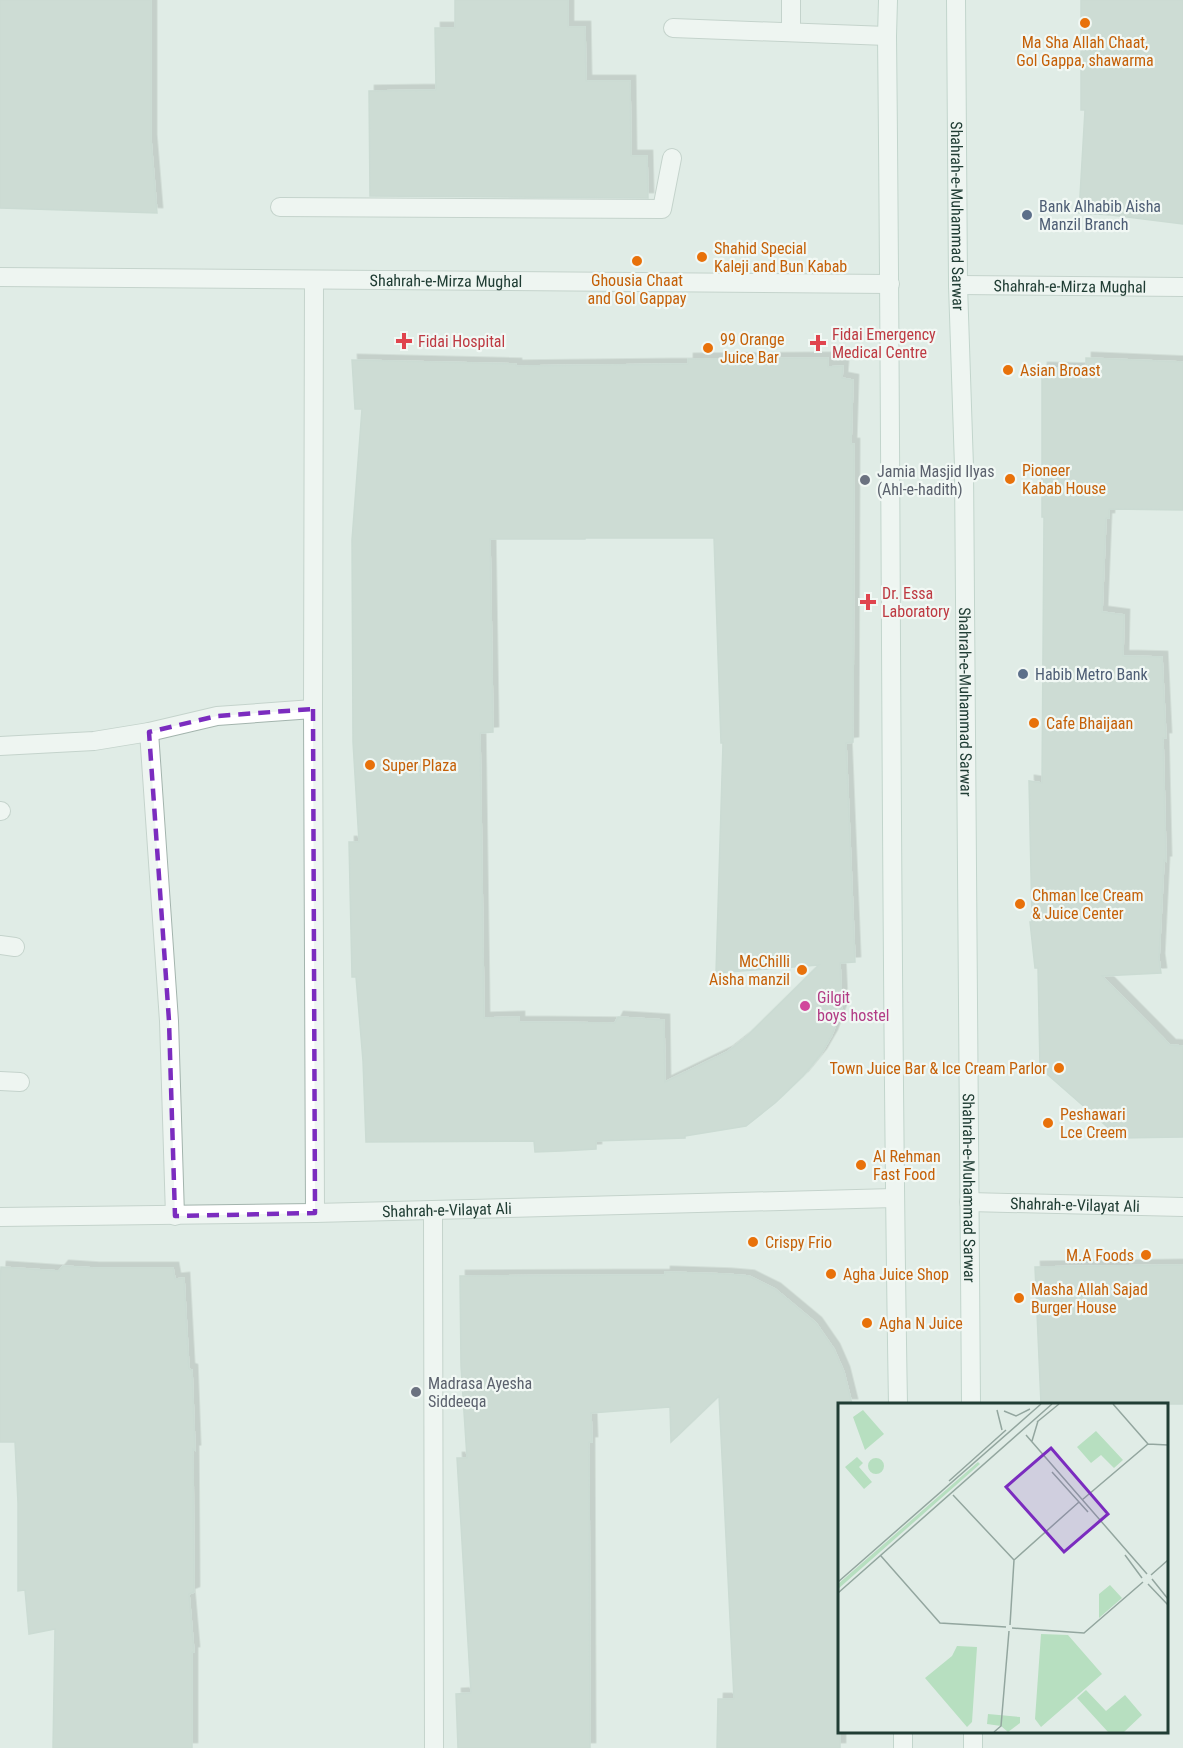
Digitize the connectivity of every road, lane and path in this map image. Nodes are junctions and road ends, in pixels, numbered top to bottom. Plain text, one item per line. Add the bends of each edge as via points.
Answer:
1 (791, 0) edge
2 (888, 0) edge
3 (956, 0) edge
4 (673, 28) dead end
5 (791, 32) junction
6 (887, 36) junction
7 (672, 158) dead end
8 (280, 207) dead end
9 (0, 277) edge
10 (314, 280) junction
11 (890, 284) junction
12 (958, 285) junction
13 (1183, 287) edge
14 (313, 710) junction
15 (149, 732) junction
16 (0, 746) edge
17 (0, 1081) edge
18 (20, 1082) dead end
19 (894, 1198) junction
20 (969, 1202) junction
21 (1183, 1207) edge
22 (433, 1210) junction
23 (315, 1213) junction
24 (175, 1215) junction
25 (0, 1217) edge
26 (898, 1403) edge
27 (971, 1403) edge
28 (434, 1748) edge

1 - 5 street
2 - 6 street
3 - 12 street, Shahrah-e-Muhammad Sarwar
4 - 5 street
5 - 6 street
6 - 11 street
7 - 8 street via 662,209
9 - 10 street, Shahrah-e-Mirza Mughal
10 - 11 street, Shahrah-e-Mirza Mughal
10 - 14 street
11 - 19 street
12 - 13 street, Shahrah-e-Mirza Mughal
12 - 20 street, Shahrah-e-Muhammad Sarwar via 964,467
14 - 15 street via 217,716
14 - 23 street
15 - 16 street via 94,741
15 - 24 street via 170,1021
17 - 18 street
19 - 22 street, Shahrah-e-Vilayat Ali
19 - 26 street
20 - 21 street, Shahrah-e-Vilayat Ali
20 - 27 street, Shahrah-e-Muhammad Sarwar
22 - 23 street, Shahrah-e-Vilayat Ali
22 - 28 street
23 - 24 street, Shahrah-e-Vilayat Ali
24 - 25 street, Shahrah-e-Vilayat Ali

